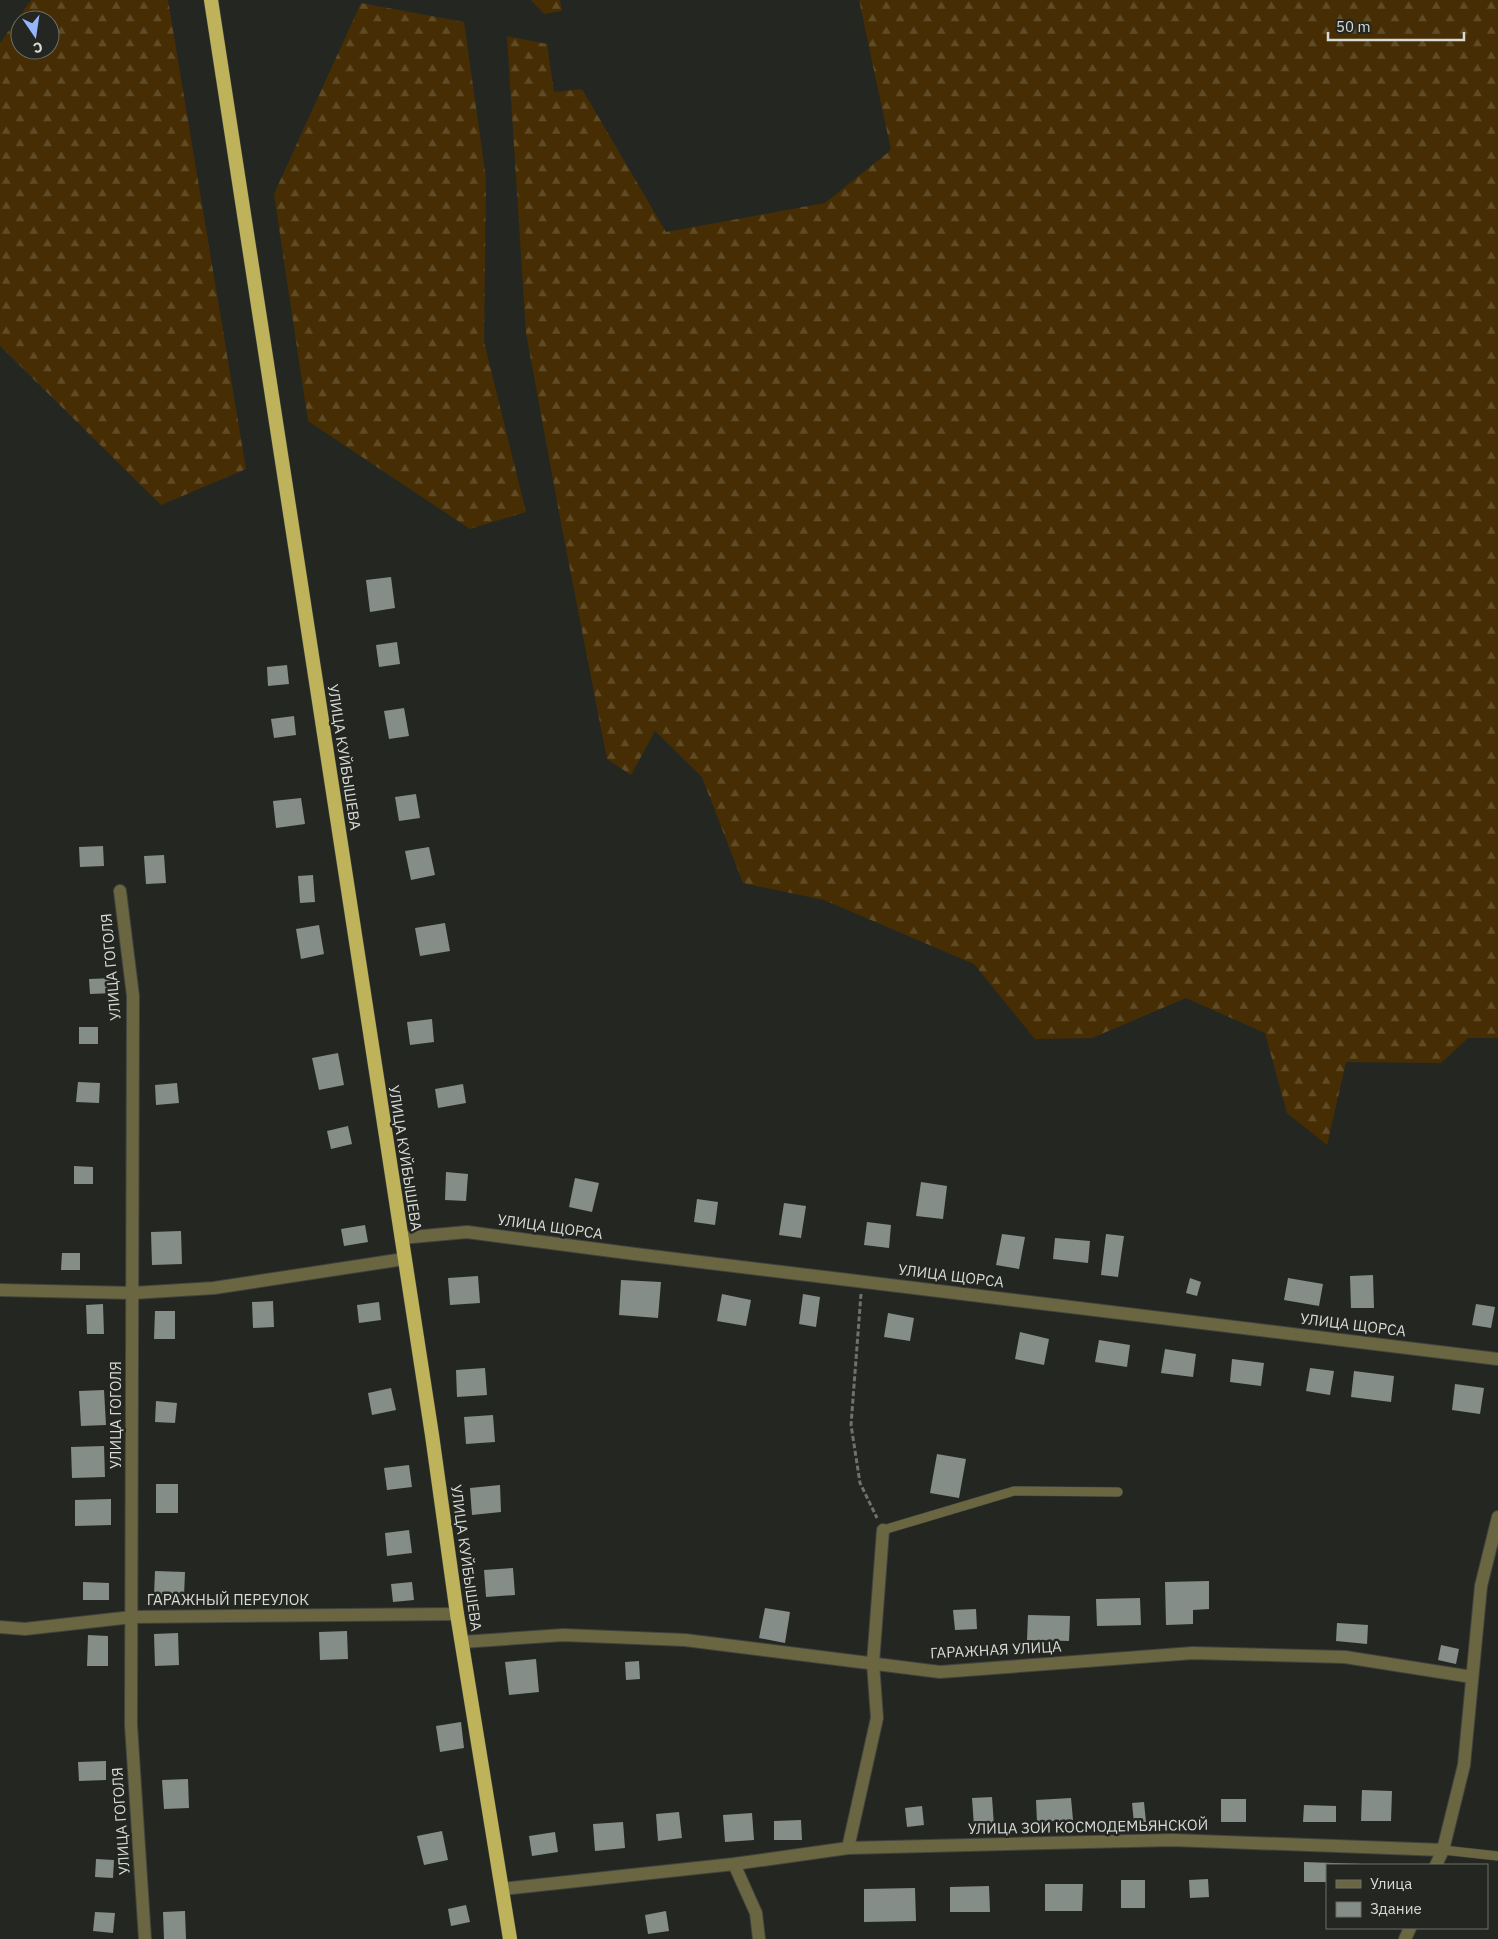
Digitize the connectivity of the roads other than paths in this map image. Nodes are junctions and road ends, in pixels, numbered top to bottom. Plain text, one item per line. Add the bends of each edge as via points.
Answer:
1 (211, 0) edge
2 (120, 891) dead end
3 (401, 1238) junction
4 (404, 1259) junction
5 (0, 1290) edge
6 (133, 1293) junction
7 (1498, 1359) edge
8 (1118, 1492) dead end
9 (1498, 1517) edge
10 (883, 1530) joint
11 (457, 1614) junction
12 (132, 1617) junction
13 (0, 1627) edge
14 (462, 1642) junction
15 (873, 1663) junction
16 (1472, 1677) junction
17 (848, 1848) junction
18 (1443, 1850) junction
19 (1498, 1856) edge
20 (734, 1864) junction
21 (1436, 1864) edge
22 (502, 1889) junction
23 (144, 1939) edge
24 (510, 1939) edge
25 (759, 1939) edge

1 - 3 highway, УЛИЦА КУЙБЫШЕВА
2 - 6 street, УЛИЦА ГОГОЛЯ via 133,996
3 - 4 highway, УЛИЦА КУЙБЫШЕВА
3 - 7 street, УЛИЦА ЩОРСА via 467,1232
4 - 6 street via 214,1288
4 - 11 highway, УЛИЦА КУЙБЫШЕВА
5 - 6 street
6 - 12 street, УЛИЦА ГОГОЛЯ
8 - 10 lane via 1014,1491
9 - 16 street via 1481,1586
10 - 15 street
11 - 12 street, ГАРАЖНЫЙ ПЕРЕУЛОК
11 - 14 highway, УЛИЦА КУЙБЫШЕВА
12 - 13 street, ГАРАЖНЫЙ ПЕРЕУЛОК via 25,1629
12 - 23 street, УЛИЦА ГОГОЛЯ via 131,1725
14 - 15 street, ГАРАЖНАЯ УЛИЦА via 562,1635 685,1640
14 - 22 highway, УЛИЦА КУЙБЫШЕВА
15 - 16 street, ГАРАЖНАЯ УЛИЦА via 940,1672 1193,1653 1345,1657
15 - 17 street via 877,1718
16 - 18 street via 1464,1765
17 - 18 street, УЛИЦА ЗОИ КОСМОДЕМЬЯНСКОЙ via 1172,1840
17 - 20 street, УЛИЦА ЗОИ КОСМОДЕМЬЯНСКОЙ
18 - 19 lane
18 - 21 street
20 - 22 street, УЛИЦА ЗОИ КОСМОДЕМЬЯНСКОЙ
20 - 25 street via 756,1913
22 - 24 highway, УЛИЦА КУЙБЫШЕВА

